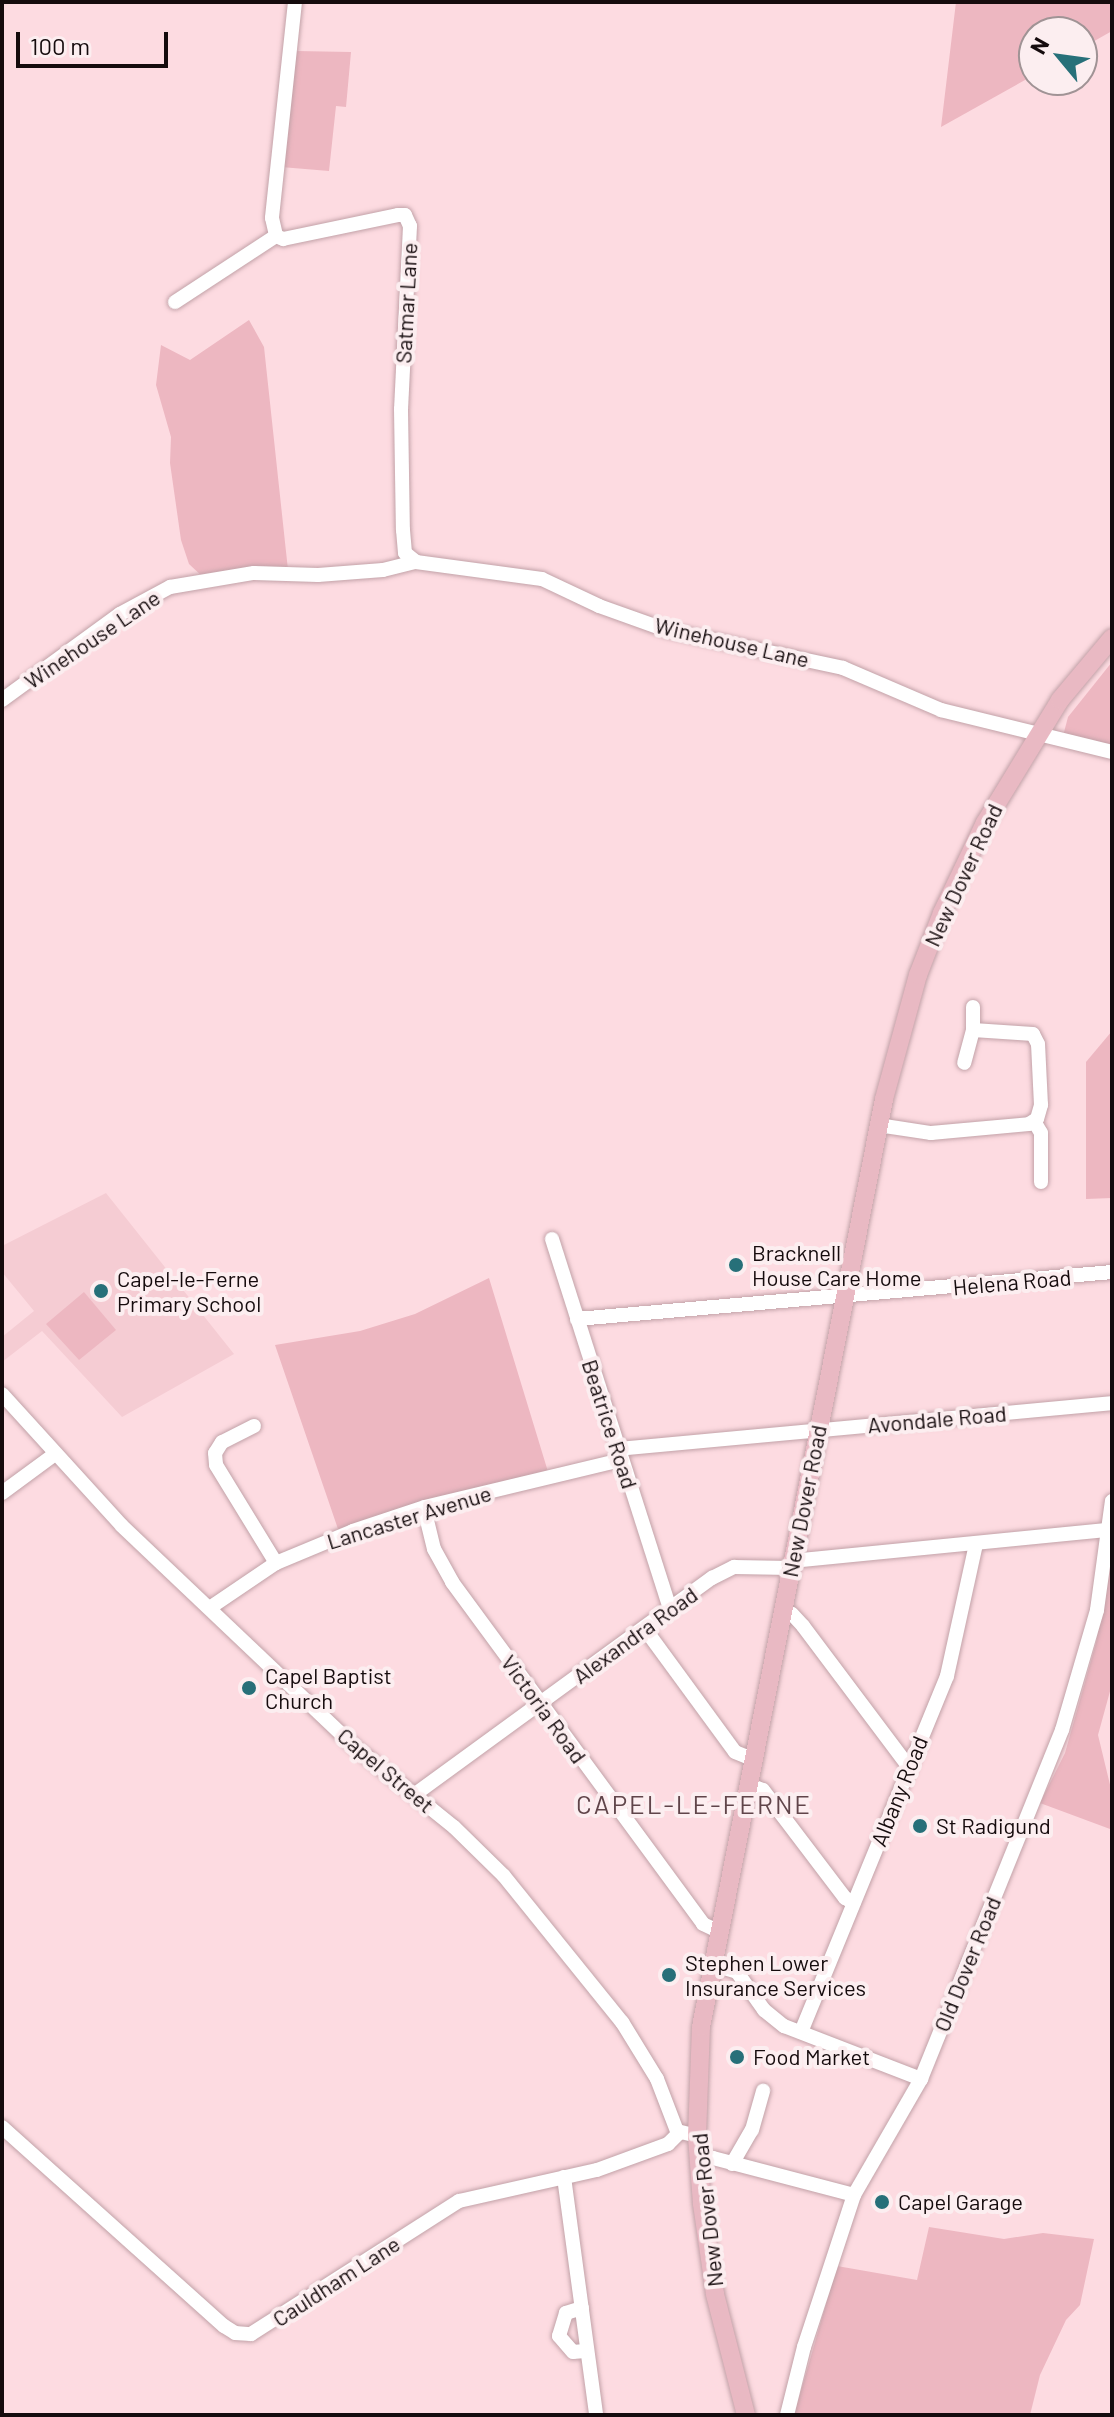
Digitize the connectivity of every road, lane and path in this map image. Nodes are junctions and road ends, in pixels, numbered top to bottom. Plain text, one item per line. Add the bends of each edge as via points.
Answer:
1 (295, 2) edge
2 (276, 236) junction
3 (175, 302) dead end
4 (416, 562) junction
5 (1112, 638) edge
6 (2, 700) edge
7 (1039, 732) junction
8 (1112, 752) edge
9 (973, 1007) dead end
10 (973, 1030) junction
11 (964, 1063) dead end
12 (1034, 1121) junction
13 (878, 1125) junction
14 (1041, 1182) dead end
15 (552, 1239) dead end
16 (1112, 1272) edge
17 (843, 1297) junction
18 (577, 1319) junction
19 (2, 1394) edge
20 (1112, 1403) edge
21 (254, 1426) dead end
22 (818, 1430) junction
23 (55, 1454) junction
24 (620, 1454) junction
25 (2, 1493) edge
26 (1112, 1501) edge
27 (424, 1508) junction
28 (1109, 1530) junction
29 (976, 1544) junction
30 (276, 1563) junction
31 (790, 1564) junction
32 (211, 1607) junction
33 (670, 1609) junction
34 (782, 1611) junction
35 (645, 1629) junction
36 (540, 1704) junction
37 (752, 1759) junction
38 (909, 1767) junction
39 (747, 1784) junction
40 (414, 1795) junction
41 (854, 1903) junction
42 (718, 1931) junction
43 (711, 1964) junction
44 (801, 2032) junction
45 (921, 2079) junction
46 (763, 2091) dead end
47 (2, 2127) edge
48 (688, 2134) junction
49 (697, 2159) junction
50 (732, 2164) junction
51 (564, 2177) junction
52 (854, 2195) junction
53 (582, 2308) junction
54 (585, 2351) junction
55 (596, 2415) edge
56 (746, 2415) edge
57 (787, 2415) edge

1 - 2 street via 272,218
2 - 3 street
2 - 4 street, Satmar Lane via 283,239 398,215 405,215 410,226 401,409 403,530 405,553
4 - 6 street, Winehouse Lane via 318,575 254,573 170,587 120,614
4 - 7 street, Winehouse Lane via 542,579 666,630 843,668 941,710
5 - 7 main road, New Dover Road
7 - 8 street, Winehouse Lane
7 - 13 main road, New Dover Road via 990,813 942,913 901,1030
9 - 10 street
10 - 11 street
10 - 12 street via 1025,1031 1035,1036 1041,1105
12 - 13 street via 931,1133
12 - 14 street via 1041,1133
13 - 17 main road, New Dover Road
15 - 18 street, Beatrice Road
16 - 17 street, Helena Road
17 - 18 street, Helena Road
17 - 22 main road, New Dover Road
18 - 24 street, Beatrice Road
19 - 23 street, Capel Street
20 - 22 street, Avondale Road
21 - 30 street via 222,1442 216,1465
22 - 24 street, Avondale Road
22 - 31 main road, New Dover Road
23 - 25 street
23 - 32 street, Capel Street via 122,1526
24 - 27 street, Lancaster Avenue
24 - 33 street, Beatrice Road
26 - 28 street, Old Dover Road
27 - 30 street, Lancaster Avenue
27 - 36 street, Victoria Road via 441,1564
28 - 29 street, Alexandra Road
28 - 45 street, Old Dover Road via 1097,1610 1062,1730
29 - 31 street, Alexandra Road
29 - 38 street, Albany Road via 952,1660
30 - 32 street, Lancaster Avenue
31 - 33 street, Alexandra Road via 729,1568
31 - 34 main road, New Dover Road
32 - 40 street, Capel Street via 356,1748
33 - 35 street, Alexandra Road
34 - 37 main road, New Dover Road
34 - 38 street via 803,1626
35 - 36 street, Alexandra Road
35 - 37 street via 735,1752
36 - 40 street, Alexandra Road
36 - 42 street, Victoria Road via 705,1927
37 - 39 main road, New Dover Road
38 - 41 street, Albany Road
39 - 41 street via 763,1790
39 - 42 main road, New Dover Road
40 - 48 street, Capel Street via 504,1876 608,2003
41 - 44 street, Albany Road
42 - 43 main road, New Dover Road
43 - 44 street via 737,1972 768,2014
43 - 48 main road, New Dover Road
44 - 45 street
45 - 52 street, Old Dover Road
46 - 50 street via 752,2130
47 - 51 street, Cauldham Lane via 235,2333 251,2334 459,2201
48 - 49 main road, New Dover Road
48 - 51 street, Cauldham Lane via 589,2173
49 - 50 street
49 - 56 main road, New Dover Road via 709,2264
50 - 52 street
51 - 53 street
52 - 57 street, Old Dover Road
53 - 54 street
53 - 54 street via 566,2313 559,2336 573,2352
54 - 55 street

